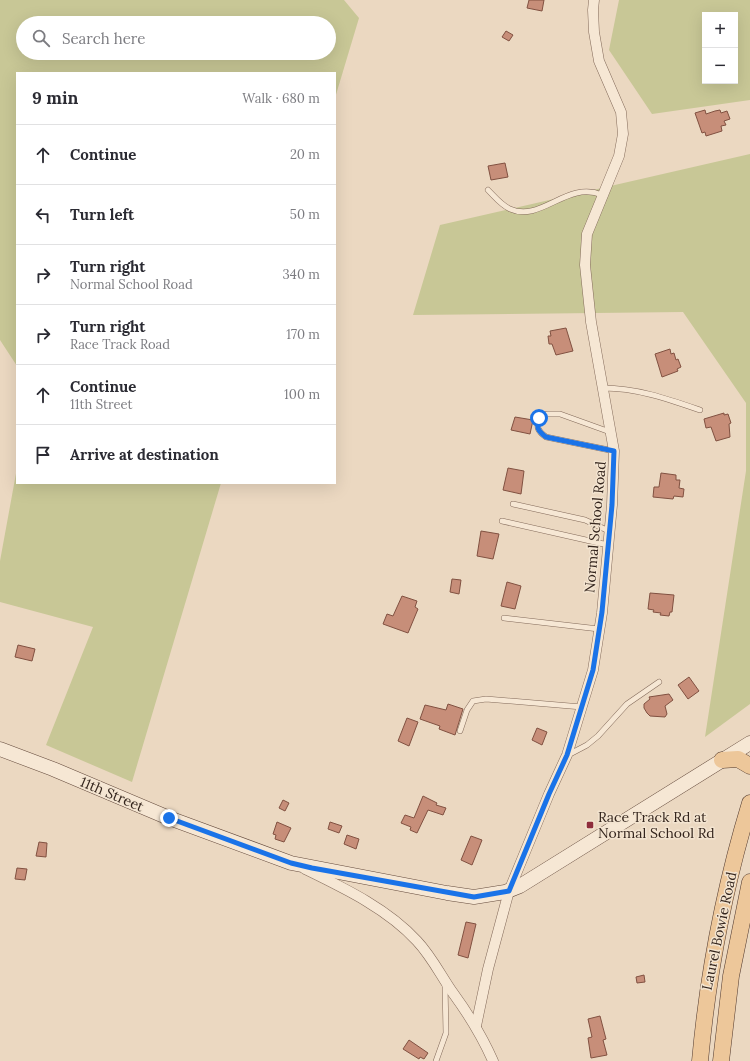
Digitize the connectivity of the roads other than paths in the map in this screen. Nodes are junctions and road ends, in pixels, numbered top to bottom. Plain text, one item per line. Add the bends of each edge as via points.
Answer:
1 (594, 0) edge
2 (488, 190) dead end
3 (602, 195) junction
4 (603, 388) junction
5 (700, 410) dead end
6 (611, 433) junction
7 (614, 451) junction
8 (514, 504) dead end
9 (502, 521) dead end
10 (609, 531) junction
11 (608, 545) junction
12 (504, 618) dead end
13 (599, 629) junction
14 (659, 682) dead end
15 (582, 707) junction
16 (460, 731) dead end
17 (750, 743) edge
18 (0, 749) edge
19 (567, 755) junction
20 (722, 760) junction
21 (750, 766) edge
22 (750, 803) edge
23 (291, 863) junction
24 (750, 882) edge
25 (509, 891) junction
26 (444, 978) junction
27 (474, 1023) junction
28 (436, 1061) edge
29 (492, 1061) edge
30 (700, 1061) edge
31 (721, 1061) edge

1 - 3 street, Normal School Road via 594,32 599,61 621,112 623,134 619,156
2 - 3 lane via 506,207 518,211 539,209 557,199 579,192 594,191
3 - 4 street, Normal School Road via 587,234 586,265 591,322
4 - 5 lane via 632,390
4 - 6 street, Normal School Road
6 - 7 street, Normal School Road
6 - 7 lane via 560,414 547,414 539,418 537,425 539,432 546,437
7 - 10 street, Normal School Road
8 - 10 lane via 586,520
9 - 11 lane
10 - 11 street, Normal School Road
11 - 13 street, Normal School Road
12 - 13 lane
13 - 15 street, Normal School Road via 593,670
14 - 19 lane via 627,704 598,736
15 - 16 lane via 486,699 473,702 467,710
15 - 19 street, Normal School Road
17 - 20 main road, 11th Street
18 - 23 main road, 11th Street via 169,818
19 - 25 street, Normal School Road
20 - 21 main road via 738,759
20 - 25 main road, 11th Street
22 - 30 main road, Laurel Bowie Road via 716,939 705,1003
23 - 25 main road, 11th Street via 474,897
23 - 26 street via 330,881 394,920 418,941
24 - 31 main road, Laurel Bowie Road via 731,976
25 - 27 street, Normal School Road
26 - 27 street
26 - 28 lane via 446,1033
27 - 29 street

